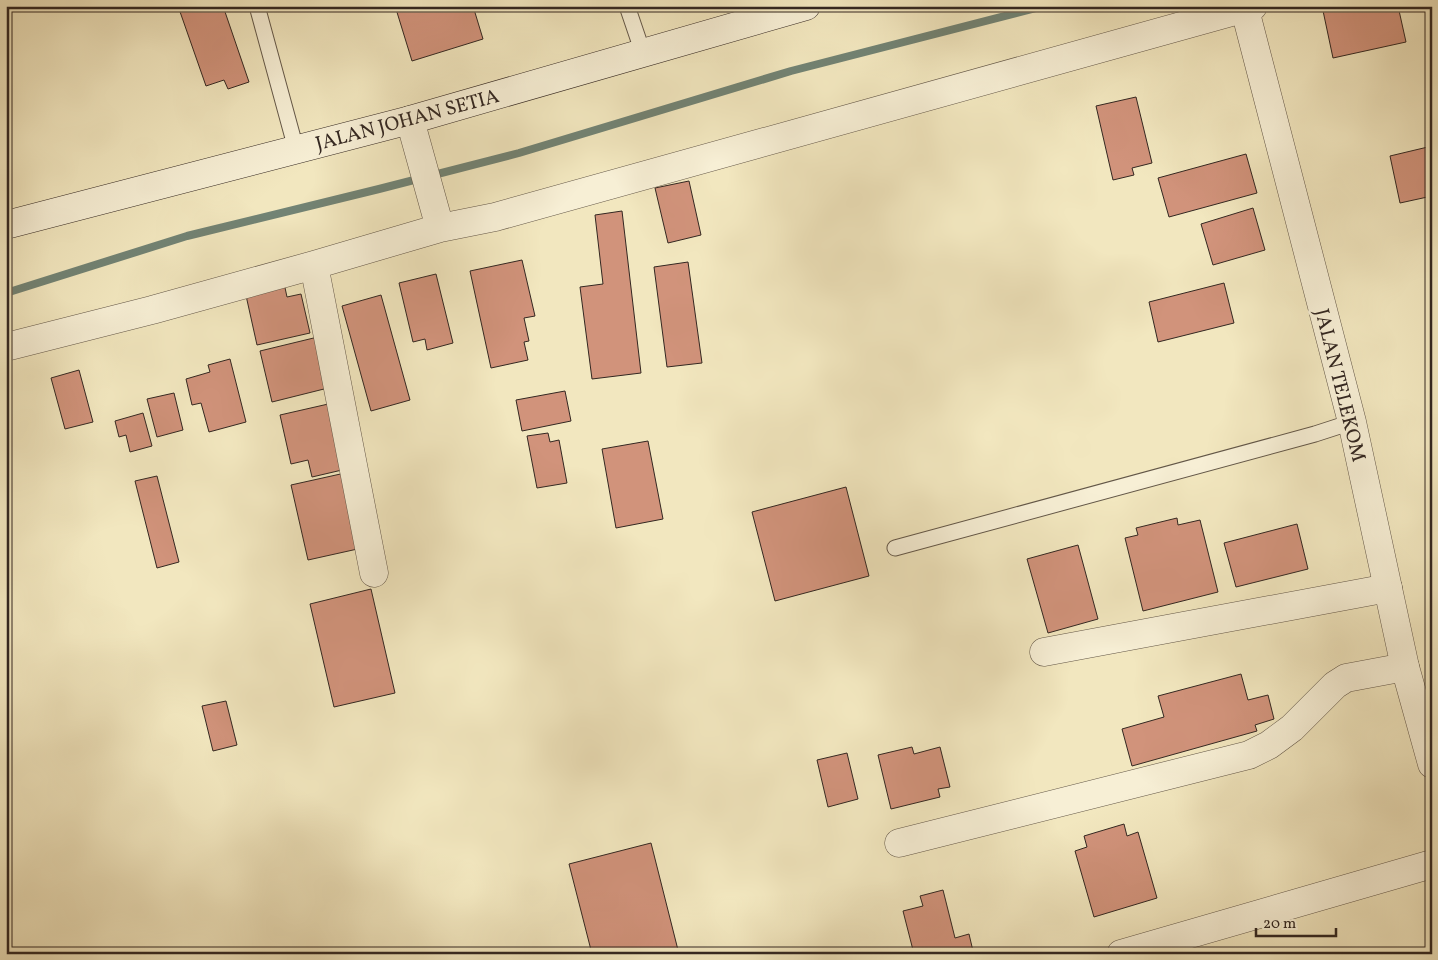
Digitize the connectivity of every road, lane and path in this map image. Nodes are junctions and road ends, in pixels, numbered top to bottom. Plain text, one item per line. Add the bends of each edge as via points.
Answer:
1 (257, 6) edge
2 (627, 6) edge
3 (806, 6) edge
4 (1247, 7) edge
5 (643, 53) junction
6 (410, 120) junction
7 (296, 149) junction
8 (437, 216) junction
9 (6, 225) edge
10 (314, 265) junction
11 (6, 346) edge
12 (1352, 422) junction
13 (894, 548) dead end
14 (374, 573) dead end
15 (1388, 588) junction
16 (1044, 652) dead end
17 (1405, 667) junction
18 (1432, 764) edge
19 (899, 843) dead end
20 (1432, 864) edge
21 (1120, 954) edge

1 - 7 lane
2 - 5 lane
3 - 5 street, JALAN JOHAN SETIA
4 - 8 street via 503,214
4 - 12 street, JALAN TELEKOM
5 - 6 street, JALAN JOHAN SETIA
6 - 7 street, JALAN JOHAN SETIA
6 - 8 street
7 - 9 street, JALAN JOHAN SETIA
8 - 10 street
10 - 11 street
10 - 14 street
12 - 13 lane
12 - 15 street, JALAN TELEKOM
15 - 16 street
15 - 17 street, JALAN TELEKOM
17 - 18 street, JALAN TELEKOM
17 - 19 street via 1346,678 1335,684 1292,728 1269,744 1227,762
20 - 21 street

